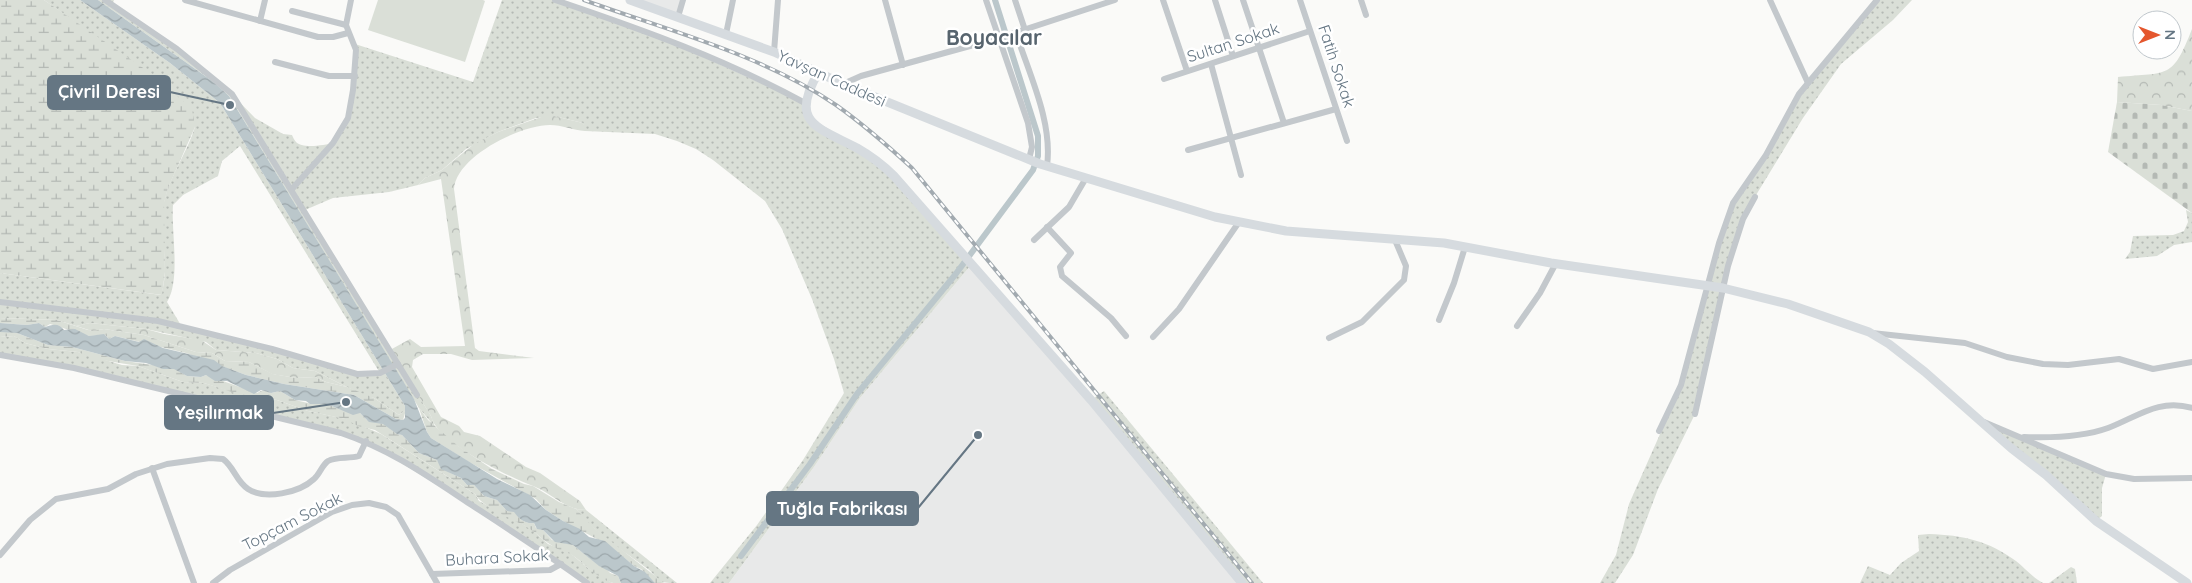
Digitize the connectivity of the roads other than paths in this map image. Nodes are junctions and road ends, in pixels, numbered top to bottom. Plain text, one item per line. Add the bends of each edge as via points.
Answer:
1 (105, 0) edge
2 (185, 0) edge
3 (265, 0) edge
4 (350, 0) edge
5 (555, 0) edge
6 (630, 0) edge
7 (683, 0) edge
8 (733, 0) edge
9 (778, 0) edge
10 (885, 0) edge
11 (986, 0) edge
12 (1015, 0) edge
13 (1115, 0) edge
14 (1163, 0) edge
15 (1215, 0) edge
16 (1243, 0) edge
17 (1300, 0) edge
18 (1361, 0) edge
19 (1770, 0) edge
20 (1877, 0) edge
21 (292, 11) dead end
22 (1366, 15) dead end
23 (678, 17) junction
24 (260, 21) junction
25 (346, 25) junction
26 (1025, 30) junction
27 (1310, 31) junction
28 (348, 33) junction
29 (726, 34) junction
30 (1013, 34) junction
31 (1001, 38) junction
32 (1258, 48) junction
33 (774, 52) junction
34 (1233, 56) junction
35 (275, 62) dead end
36 (1210, 64) junction
37 (903, 65) junction
38 (1187, 71) junction
39 (818, 73) junction
40 (354, 76) junction
41 (1164, 79) dead end
42 (1808, 83) junction
43 (843, 84) junction
44 (805, 103) junction
45 (1336, 109) junction
46 (1284, 123) junction
47 (1231, 138) junction
48 (1347, 141) dead end
49 (1188, 150) dead end
50 (1037, 162) junction
51 (1241, 175) dead end
52 (1086, 178) junction
53 (292, 189) junction
54 (1755, 197) dead end
55 (1239, 222) junction
56 (1047, 227) junction
57 (1034, 240) dead end
58 (1395, 240) junction
59 (1464, 247) junction
60 (1556, 264) junction
61 (1707, 285) junction
62 (1723, 288) junction
63 (0, 302) edge
64 (1439, 320) dead end
65 (1517, 326) dead end
66 (1869, 332) junction
67 (1126, 336) dead end
68 (1153, 337) dead end
69 (1329, 338) dead end
70 (0, 355) edge
71 (2192, 362) edge
72 (396, 365) junction
73 (417, 395) dead end
74 (2192, 408) edge
75 (1695, 414) dead end
76 (1976, 418) junction
77 (1660, 431) dead end
78 (2020, 437) junction
79 (366, 442) junction
80 (152, 468) junction
81 (2192, 478) edge
82 (0, 555) edge
83 (562, 564) junction
84 (432, 574) junction
85 (194, 583) edge
86 (213, 583) edge
87 (437, 583) edge
88 (587, 583) edge
89 (1242, 583) edge
90 (2187, 583) edge

1 - 53 street via 177,49 228,89
2 - 24 street
3 - 24 street
4 - 25 street
5 - 44 street via 681,44 769,83
6 - 23 street, Yavşan Caddesi
7 - 23 street
8 - 29 street
9 - 33 street
10 - 37 street
11 - 31 street
12 - 26 street
13 - 26 street
14 - 38 street
15 - 34 street
16 - 32 street
17 - 27 street, Fatih Sokak
18 - 22 street
19 - 42 street
20 - 42 street
21 - 25 street
23 - 29 street, Yavşan Caddesi
24 - 28 street via 324,38
25 - 28 street
26 - 30 street
27 - 32 street, Sultan Sokak
27 - 45 street, Fatih Sokak
28 - 40 street via 355,44
29 - 33 street, Yavşan Caddesi
30 - 31 street
30 - 50 street via 1043,118 1048,147
31 - 37 street
31 - 50 street
32 - 34 street, Sultan Sokak
32 - 46 street
33 - 39 street, Yavşan Caddesi
34 - 36 street, Sultan Sokak
35 - 40 street via 329,76
36 - 38 street, Sultan Sokak
36 - 47 street
37 - 43 street
38 - 41 street, Sultan Sokak
39 - 43 street, Yavşan Caddesi
39 - 44 street
40 - 53 street via 351,108 345,126
42 - 61 street via 1790,108 1766,155 1733,203
43 - 50 street, Yavşan Caddesi
44 - 89 street via 808,116 818,128 866,153 894,176 1091,400
45 - 46 street
45 - 48 street, Fatih Sokak
46 - 47 street
47 - 49 street
47 - 51 street
50 - 52 street, Yavşan Caddesi
52 - 55 street, Yavşan Caddesi
52 - 56 street via 1069,207
53 - 72 street
54 - 62 street via 1743,219
55 - 58 street, Yavşan Caddesi via 1286,231
55 - 68 street via 1180,309
56 - 57 street
56 - 67 street via 1071,253 1060,267 1062,276 1111,318
58 - 59 street, Yavşan Caddesi
58 - 69 street via 1406,266 1404,280 1362,322
59 - 60 street, Yavşan Caddesi
59 - 64 street
60 - 61 street, Yavşan Caddesi
60 - 65 street
61 - 62 street, Yavşan Caddesi
61 - 77 street via 1681,385
62 - 66 street, Yavşan Caddesi via 1788,304
62 - 75 street
63 - 72 street via 158,321 345,371 370,374 384,372
66 - 71 street via 1964,343 2043,364 2119,360 2147,369 2159,369
66 - 76 street, Yavşan Caddesi via 1907,358
70 - 79 street via 131,382 331,430
72 - 73 street
74 - 78 street via 2174,405 2149,409 2108,428 2091,432
76 - 78 street
76 - 90 street, Yavşan Caddesi via 2096,521
78 - 81 street via 2122,478
79 - 80 street via 359,456 327,462 309,483 280,493 249,490 223,459 210,458
79 - 83 street via 418,469
80 - 82 street via 108,489 53,501 30,520
80 - 85 street
83 - 84 street, Buhara Sokak via 550,570
83 - 88 street
84 - 86 street, Topçam Sokak via 398,515 386,507 369,503 332,512
84 - 87 street, Topçam Sokak

